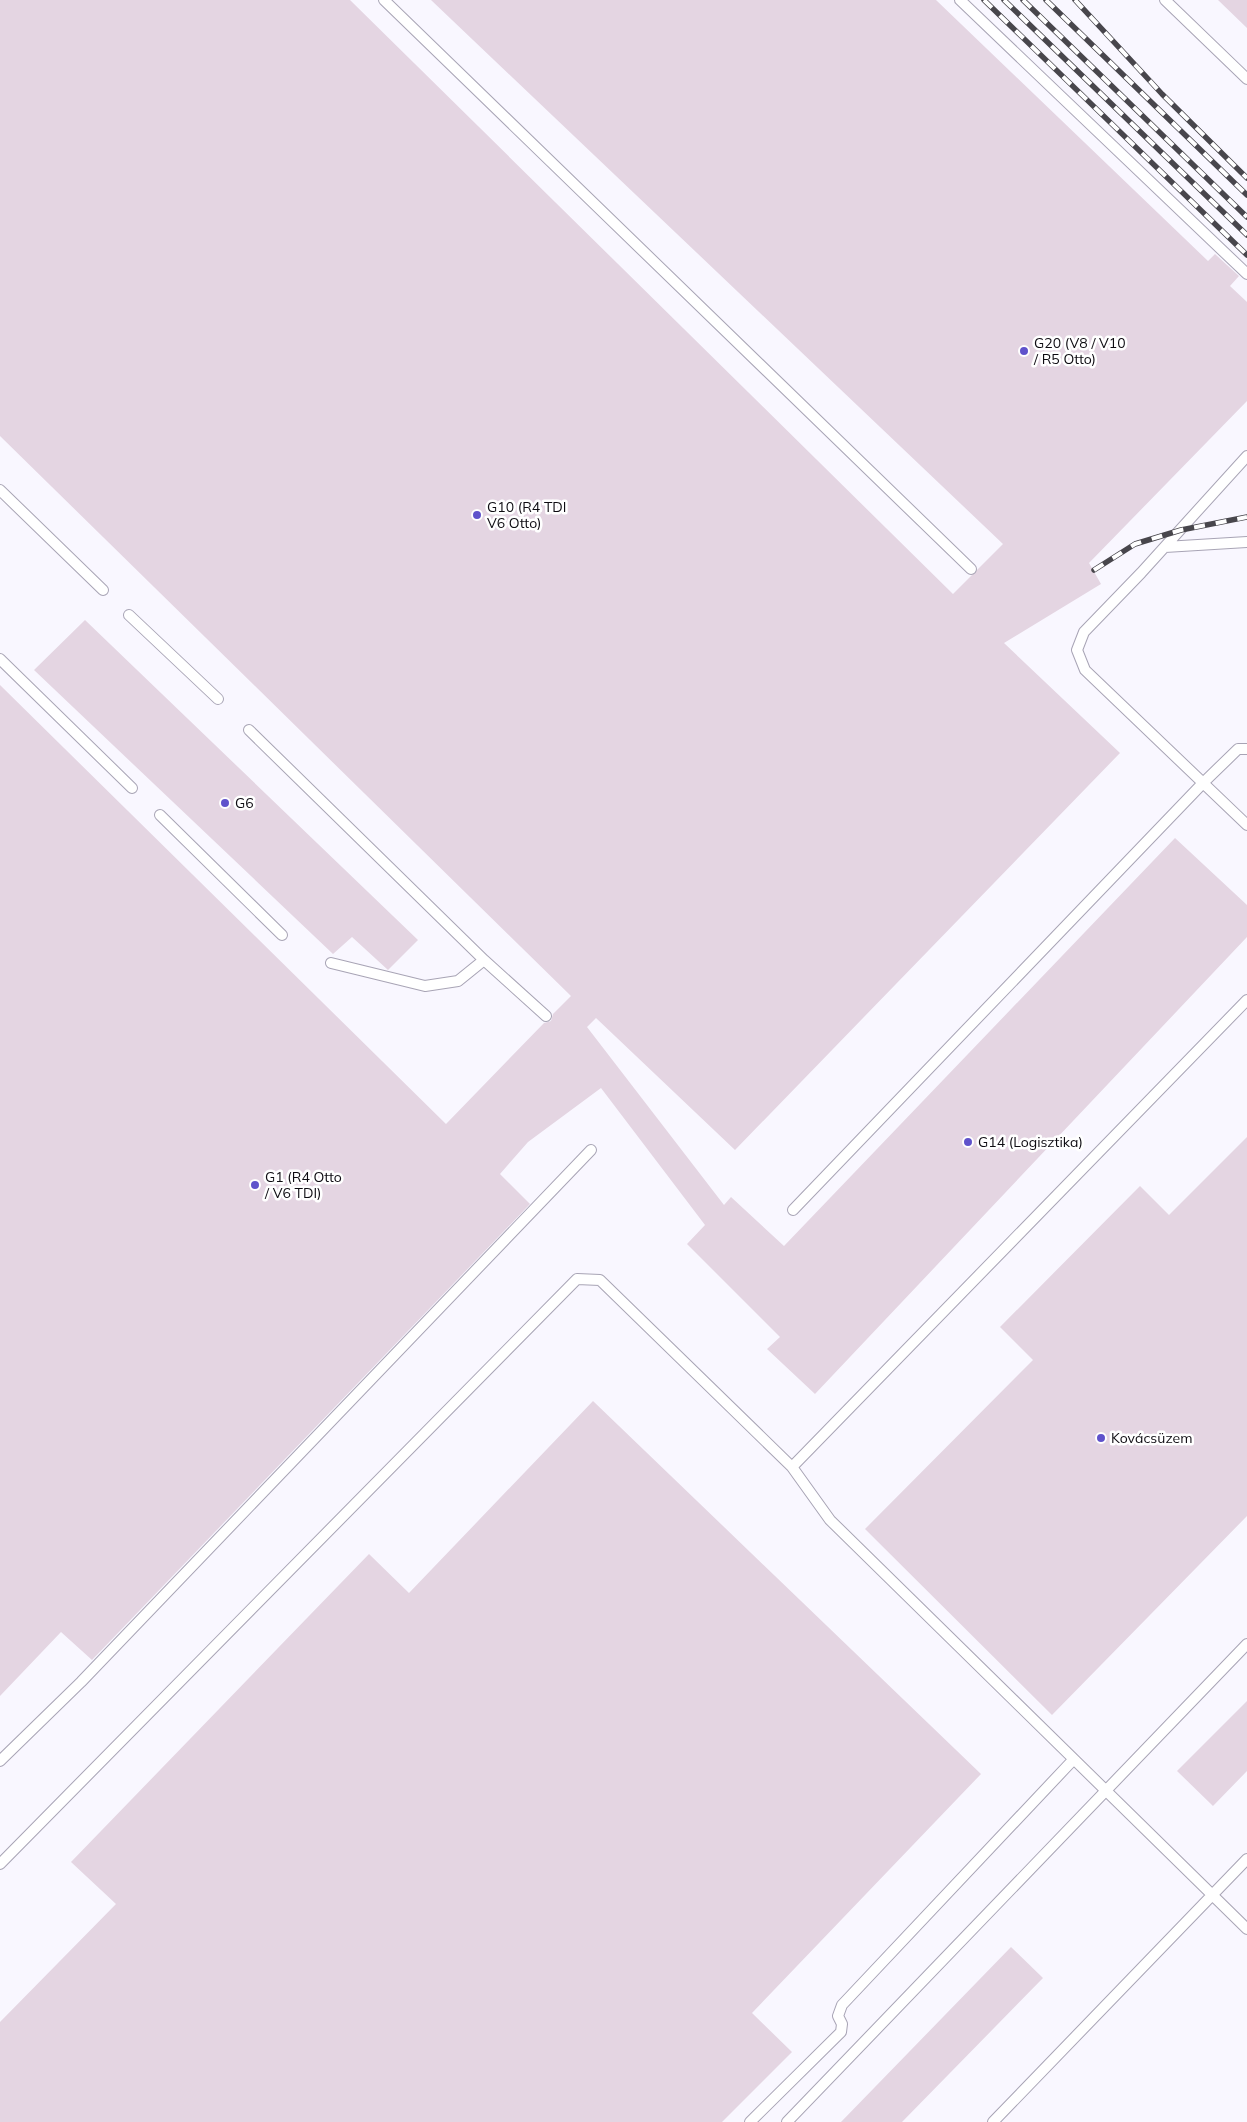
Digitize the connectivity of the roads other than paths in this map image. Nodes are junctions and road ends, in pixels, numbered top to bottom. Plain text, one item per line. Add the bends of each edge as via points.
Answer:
1 (384, 0) edge
2 (960, 0) edge
3 (1165, 0) edge
4 (1247, 79) edge
5 (1247, 274) edge
6 (1247, 456) edge
7 (0, 490) edge
8 (1247, 542) edge
9 (1165, 547) junction
10 (971, 569) dead end
11 (103, 590) dead end
12 (129, 615) dead end
13 (0, 659) edge
14 (218, 699) dead end
15 (250, 730) dead end
16 (1247, 749) edge
17 (1203, 783) junction
18 (132, 788) dead end
19 (160, 815) dead end
20 (1247, 825) edge
21 (282, 935) dead end
22 (484, 960) junction
23 (331, 963) dead end
24 (1247, 1000) edge
25 (546, 1016) dead end
26 (591, 1150) dead end
27 (793, 1210) dead end
28 (792, 1467) junction
29 (1247, 1644) edge
30 (1073, 1760) junction
31 (0, 1761) edge
32 (1105, 1792) junction
33 (1247, 1859) edge
34 (0, 1864) edge
35 (1212, 1895) junction
36 (1247, 1928) edge
37 (750, 2122) edge
38 (787, 2122) edge
39 (993, 2122) edge

1 - 10 lane
2 - 5 lane
3 - 4 lane
6 - 9 lane
7 - 11 lane
8 - 9 lane
9 - 17 lane via 1084,632 1077,650 1085,670
12 - 14 lane
13 - 18 lane
15 - 22 lane
16 - 17 lane via 1238,749
17 - 20 lane
17 - 27 lane
19 - 21 lane
22 - 23 lane via 458,981 425,986
22 - 25 lane
24 - 28 lane
26 - 31 lane via 81,1682
28 - 30 lane via 830,1520
28 - 34 lane via 600,1280 577,1279
29 - 32 lane
30 - 32 lane
30 - 37 lane via 842,2005 838,2016 841,2032
32 - 35 lane
32 - 38 lane
33 - 35 lane
35 - 36 lane
35 - 39 lane

